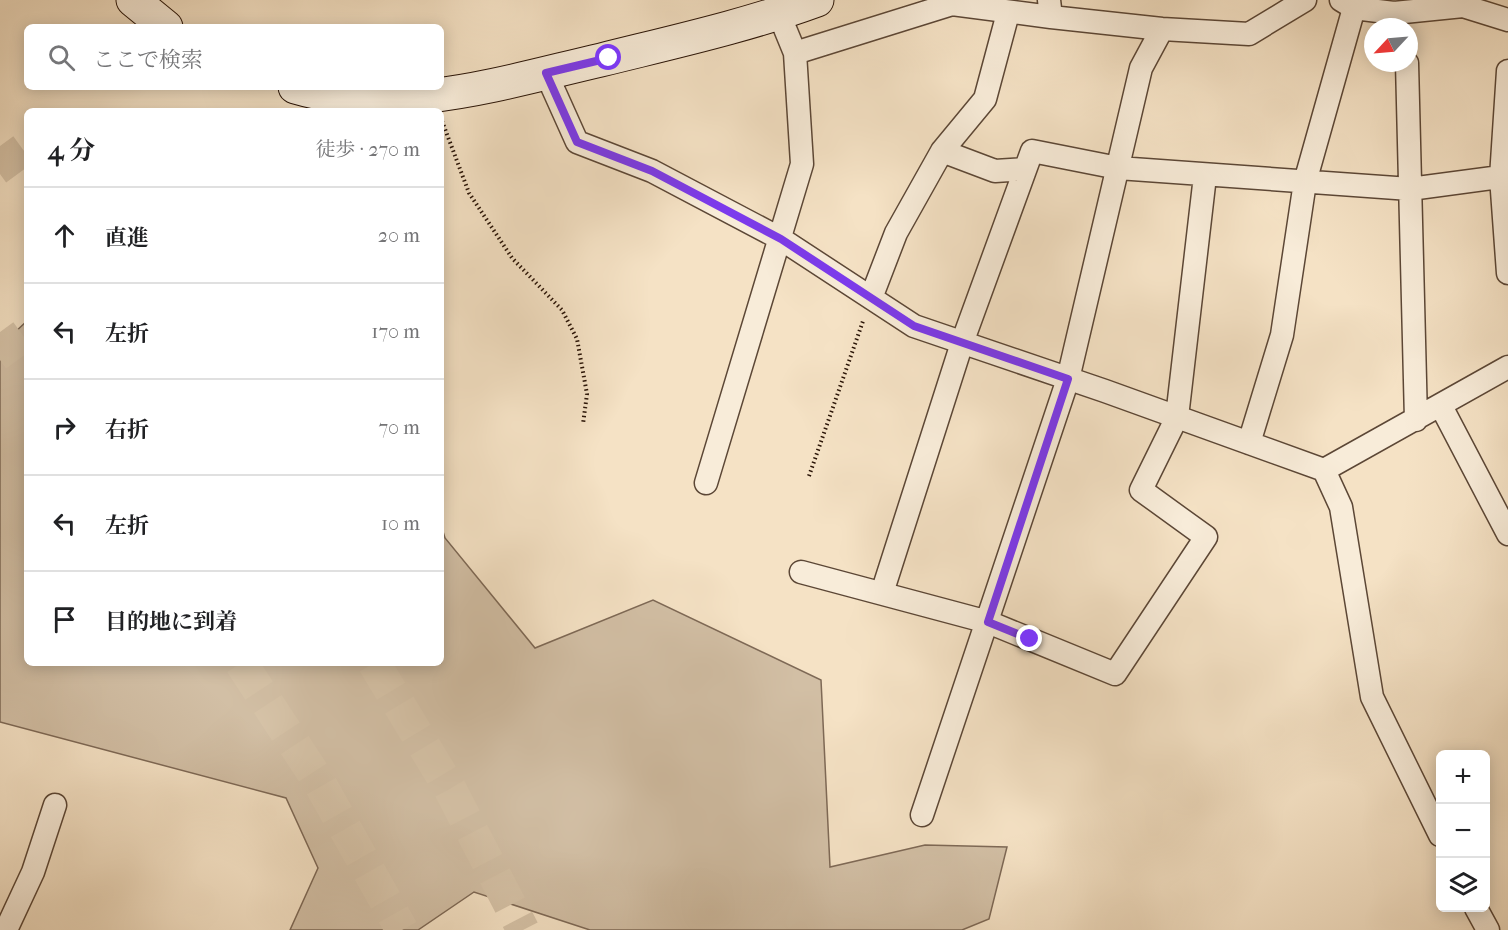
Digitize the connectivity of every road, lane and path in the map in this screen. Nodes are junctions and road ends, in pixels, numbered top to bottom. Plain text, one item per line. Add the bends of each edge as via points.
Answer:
1 (132, 0) edge
2 (817, 0) edge
3 (1305, 0) edge
4 (1347, 4) edge
5 (779, 7) edge
6 (1050, 9) edge
7 (1008, 13) junction
8 (1390, 18) edge
9 (1406, 18) edge
10 (1508, 20) edge
11 (162, 24) edge
12 (1162, 29) junction
13 (795, 53) junction
14 (1508, 71) edge
15 (1407, 72) edge
16 (546, 73) junction
17 (310, 90) edge
18 (444, 125) edge
19 (942, 151) junction
20 (1118, 168) junction
21 (1025, 169) junction
22 (1205, 176) junction
23 (1505, 176) edge
24 (1305, 182) junction
25 (1410, 189) junction
26 (781, 239) junction
27 (1508, 273) edge
28 (871, 298) junction
29 (962, 343) junction
30 (1508, 367) edge
31 (1068, 379) junction
32 (1441, 405) junction
33 (1177, 417) junction
34 (1416, 420) junction
35 (583, 424) dead end
36 (1249, 443) junction
37 (1324, 471) junction
38 (809, 476) dead end
39 (706, 483) dead end
40 (1508, 534) edge
41 (801, 572) dead end
42 (882, 594) junction
43 (988, 622) junction
44 (55, 805) dead end
45 (922, 815) dead end
46 (1436, 827) edge
47 (1478, 912) edge
48 (6, 930) edge
49 (1488, 930) edge

1 - 11 street
2 - 5 street
3 - 12 street via 1250,34
4 - 8 street
4 - 24 street
5 - 13 street
5 - 16 street via 692,38
6 - 7 street
6 - 12 street
7 - 13 street via 952,4
7 - 19 street via 985,99
9 - 10 street via 1463,6
12 - 20 street via 1141,68
13 - 26 street via 802,164
14 - 23 street
15 - 25 street
16 - 17 street via 434,97 358,100
16 - 26 street via 577,142 652,171
18 - 35 path via 469,193 512,258 562,310 577,339 587,394
19 - 21 street via 995,171
19 - 28 street via 896,233
20 - 21 street via 1032,151
20 - 22 street
20 - 31 street
21 - 29 street
22 - 24 street
22 - 33 street
23 - 25 street
23 - 27 street
24 - 25 street
24 - 36 street via 1282,335
25 - 34 street
26 - 28 street
26 - 39 street
28 - 29 street via 914,326
28 - 38 path
29 - 31 street
29 - 42 street
30 - 32 street
31 - 33 street
31 - 43 street
32 - 34 street
32 - 40 street
33 - 36 street
33 - 43 street via 1142,490 1206,537 1115,674
34 - 37 street
36 - 37 street
37 - 46 street via 1341,507 1372,697
41 - 42 street
42 - 43 street
43 - 45 street
44 - 48 street via 33,872
47 - 49 street

